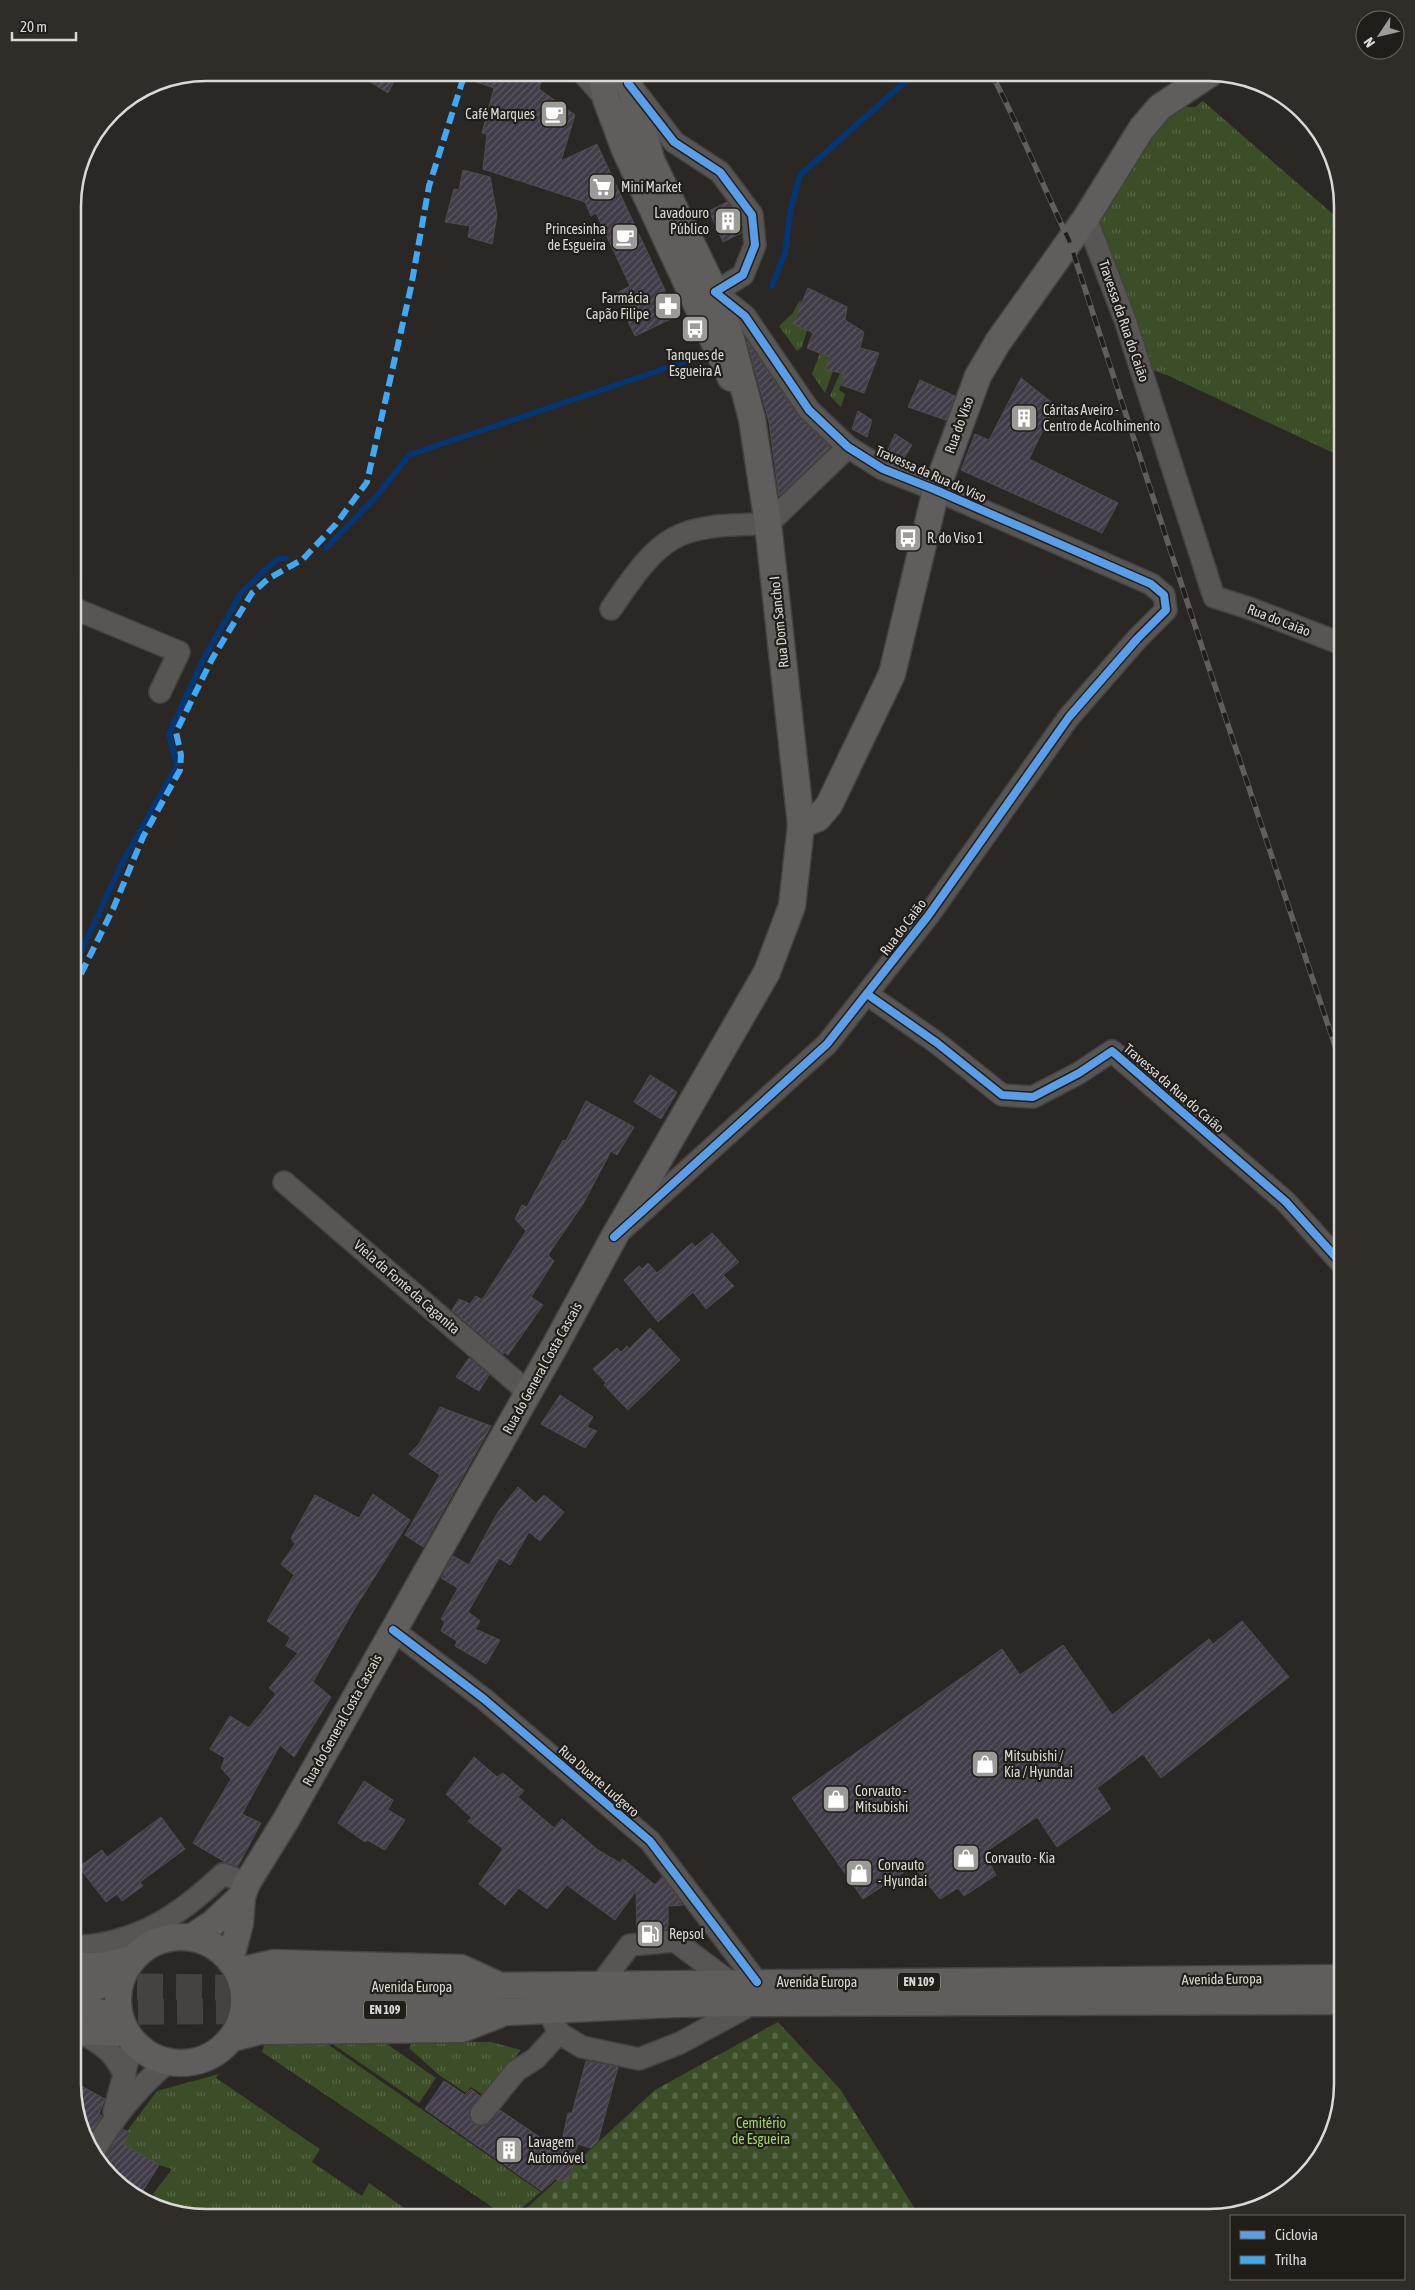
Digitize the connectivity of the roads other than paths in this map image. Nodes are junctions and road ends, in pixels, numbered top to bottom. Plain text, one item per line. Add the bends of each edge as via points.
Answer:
1 (591, 82) edge
2 (603, 82) edge
3 (623, 82) edge
4 (626, 82) edge
5 (1198, 82) edge
6 (606, 99) junction
7 (1086, 218) junction
8 (715, 292) junction
9 (752, 419) junction
10 (848, 447) junction
11 (936, 490) junction
12 (768, 524) junction
13 (1164, 595) joint
14 (1214, 597) joint
15 (611, 609) dead end
16 (82, 612) edge
17 (1334, 641) edge
18 (160, 692) dead end
19 (802, 825) junction
20 (867, 994) junction
21 (284, 1182) dead end
22 (614, 1237) junction
23 (1334, 1255) edge
24 (529, 1393) junction
25 (393, 1630) junction
26 (245, 1889) junction
27 (240, 1923) junction
28 (192, 1937) junction
29 (81, 1947) edge
30 (132, 1959) junction
31 (274, 1963) junction
32 (81, 1966) edge
33 (234, 1966) junction
34 (1334, 1978) edge
35 (731, 1982) junction
36 (496, 1984) junction
37 (600, 1985) junction
38 (81, 1986) edge
39 (98, 1986) tunnel mouth
40 (756, 1992) junction
41 (1334, 2000) edge
42 (547, 2008) junction
43 (99, 2012) tunnel mouth
44 (508, 2012) junction
45 (81, 2022) edge
46 (81, 2026) edge
47 (81, 2029) edge
48 (559, 2034) junction
49 (130, 2037) junction
50 (232, 2038) junction
51 (168, 2062) junction
52 (125, 2074) junction
53 (481, 2114) dead end
54 (111, 2122) junction
55 (98, 2145) edge

1 - 6 street
2 - 6 main road, Rua Dom Sancho I
3 - 8 main road, Rua Dom Sancho I via 652,162
4 - 8 street via 674,142 720,172 752,215 756,245 742,275
5 - 7 main road, Rua do Viso via 1160,107 1142,128
6 - 9 main road, Rua Dom Sancho I via 625,150 713,345
7 - 11 main road, Rua do Viso via 998,342 978,376
7 - 14 street, Travessa da Rua do Caião via 1126,320
8 - 9 main road, Rua Dom Sancho I
8 - 10 street, Travessa da Rua do Viso via 745,316 809,410
9 - 12 main road, Rua Dom Sancho I
10 - 11 street, Travessa da Rua do Viso via 883,469
10 - 12 street
11 - 13 street, Travessa da Rua do Viso via 1151,584
11 - 19 main road, Rua do Viso via 898,652 884,694 829,805 818,818
12 - 15 street via 696,528 672,538 652,553
12 - 19 main road, Rua Dom Sancho I
13 - 20 street, Rua do Caião via 1166,610 1069,717 928,916
14 - 17 street, Rua do Caião
16 - 18 street via 179,652
19 - 22 main road, Rua do General Costa Cascais via 792,906 767,972
20 - 22 street, Rua do Caião via 828,1044
20 - 23 street, Travessa da Rua do Caião via 937,1043 1002,1095 1033,1097 1112,1051 1286,1202
21 - 24 street, Viela da Fonte da Caganita
22 - 24 main road, Rua do General Costa Cascais
24 - 25 main road, Rua do General Costa Cascais
25 - 26 main road, Rua do General Costa Cascais
25 - 40 street, Rua Duarte Ludgero via 484,1699 650,1841
26 - 27 main road, Rua do General Costa Cascais
26 - 28 main road, Rua do General Costa Cascais via 212,1924
26 - 29 street via 223,1874 178,1913 138,1934 101,1946
27 - 31 main road via 245,1936 258,1952
27 - 33 main road, Rua do General Costa Cascais
28 - 30 main road via 170,1936 149,1944
28 - 33 main road via 215,1946
30 - 32 main road via 103,1966
30 - 49 main road via 122,1976 118,1995 119,2014
31 - 33 main road
31 - 36 main road via 460,1968
33 - 50 main road via 242,1980 245,2000 242,2020
34 - 40 main road, Avenida Europa / EN 109
35 - 37 main road, Avenida Europa / EN 109
35 - 37 street via 675,1941 630,1945
35 - 40 main road, Avenida Europa / EN 109
36 - 37 main road, Avenida Europa / EN 109
36 - 44 main road, Avenida Europa / EN 109 via 261,1999
38 - 39 main road
40 - 41 main road, Avenida Europa / EN 109
40 - 42 main road, Avenida Europa / EN 109
40 - 48 street via 680,2044 639,2059 582,2047
42 - 44 main road, Avenida Europa / EN 109
42 - 48 street
43 - 45 main road
44 - 50 main road via 462,2029 260,2032
46 - 49 main road
47 - 52 street via 115,2056
48 - 53 street via 536,2058 516,2071
49 - 51 main road via 143,2051
49 - 52 street
50 - 51 main road via 220,2051 204,2060 186,2064
51 - 54 street via 142,2084
52 - 54 street
54 - 55 street

